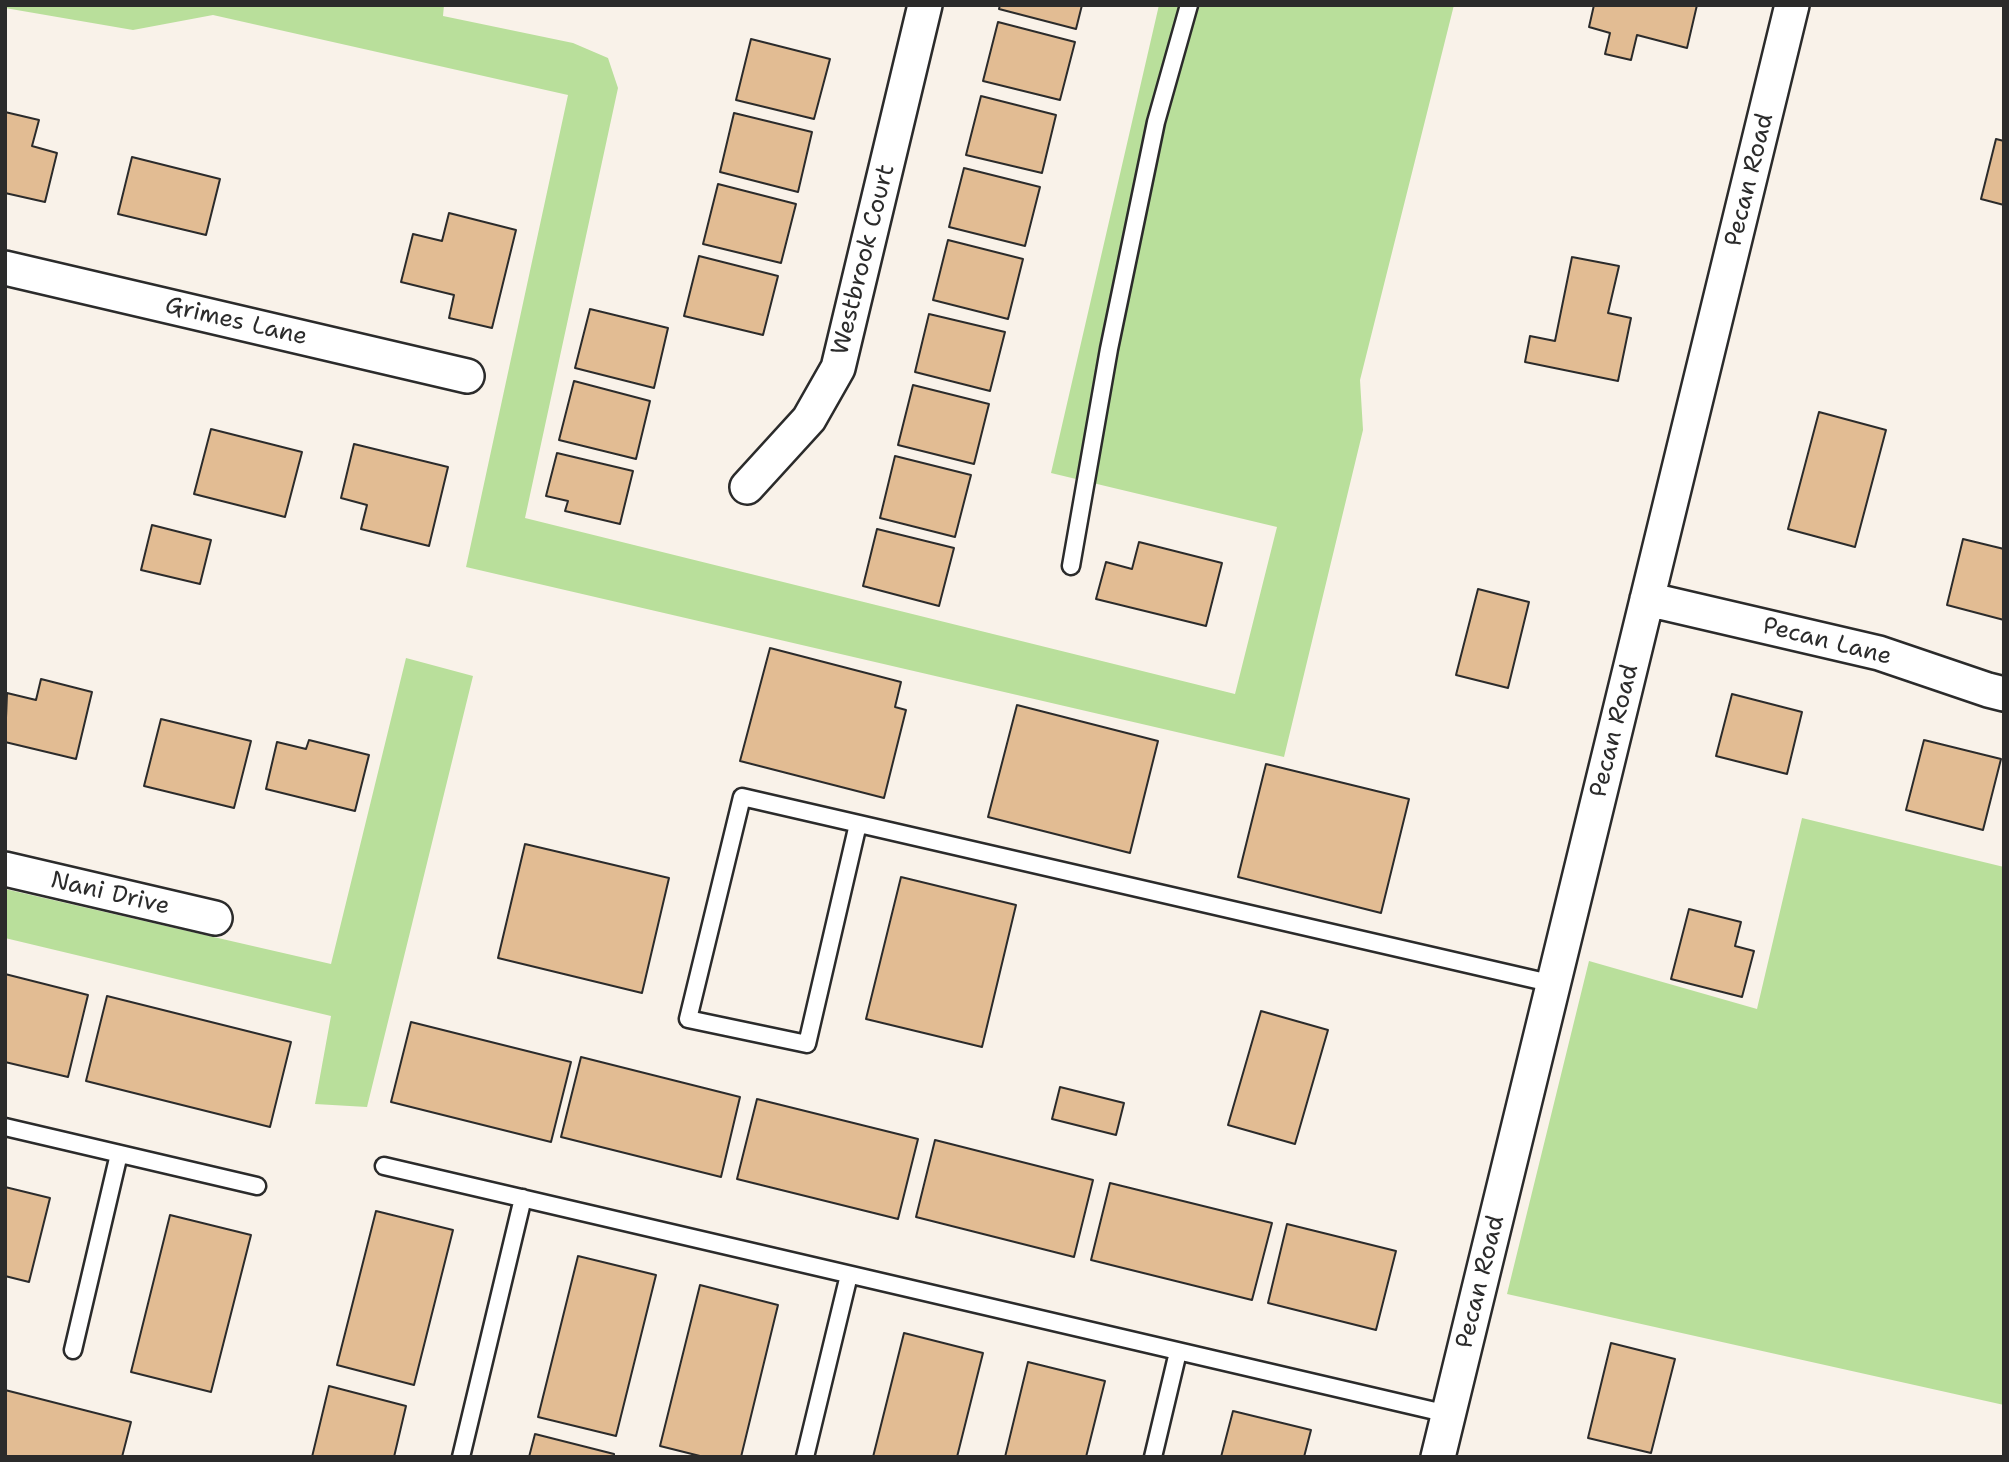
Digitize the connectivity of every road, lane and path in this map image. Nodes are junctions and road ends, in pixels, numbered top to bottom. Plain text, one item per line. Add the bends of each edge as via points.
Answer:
1 (925, 5) edge
2 (1189, 5) edge
3 (1792, 5) edge
4 (5, 268) edge
5 (467, 376) dead end
6 (747, 487) dead end
7 (1071, 566) dead end
8 (1647, 599) junction
9 (2004, 694) edge
10 (858, 824) junction
11 (5, 870) edge
12 (215, 918) dead end
13 (1554, 984) junction
14 (5, 1127) edge
15 (118, 1154) junction
16 (384, 1166) dead end
17 (257, 1186) dead end
18 (523, 1198) junction
19 (849, 1275) junction
20 (73, 1350) dead end
21 (1178, 1352) junction
22 (1448, 1415) junction
23 (461, 1457) edge
24 (806, 1457) edge
25 (1153, 1457) edge
26 (1438, 1457) edge

1 - 6 street, Westbrook Court via 838,368 809,419
2 - 7 lane via 1156,122
3 - 8 street, Pecan Road
4 - 5 street, Grimes Lane
8 - 9 street, Pecan Lane via 1879,653
8 - 13 street, Pecan Road
10 - 10 lane via 807,1044 688,1019 742,797
10 - 13 lane
11 - 12 street, Nani Drive
13 - 22 street, Pecan Road
14 - 15 lane
15 - 17 lane
15 - 20 lane
16 - 18 lane
18 - 19 lane
18 - 23 lane
19 - 21 lane
19 - 24 lane
21 - 22 lane
21 - 25 lane
22 - 26 street, Pecan Road

